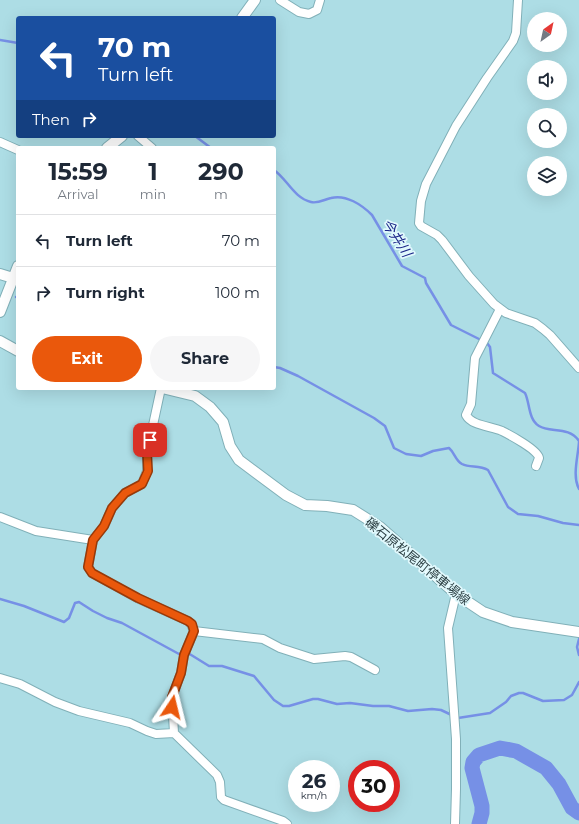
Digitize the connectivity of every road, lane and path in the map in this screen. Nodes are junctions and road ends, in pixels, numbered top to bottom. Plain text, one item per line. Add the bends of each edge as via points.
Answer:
1 (255, 0) edge
2 (280, 0) edge
3 (320, 0) edge
4 (518, 0) edge
5 (243, 16) edge
6 (120, 138) edge
7 (140, 138) edge
8 (0, 142) edge
9 (110, 146) edge
10 (150, 146) edge
11 (16, 149) edge
12 (16, 271) edge
13 (0, 274) edge
14 (13, 278) junction
15 (500, 310) junction
16 (0, 312) edge
17 (0, 341) edge
18 (16, 350) edge
19 (579, 368) edge
20 (161, 390) edge
21 (178, 390) edge
22 (196, 392) edge
23 (536, 466) dead end
24 (0, 517) edge
25 (93, 540) junction
26 (456, 594) junction
27 (194, 631) junction
28 (579, 632) edge
29 (375, 670) dead end
30 (0, 678) edge
31 (174, 733) junction
32 (287, 824) edge
33 (455, 824) edge

1 - 5 main road
2 - 3 street via 299,12 309,14 317,10
4 - 15 street via 516,33 513,41 456,126 426,184 419,223 442,240 469,276
6 - 9 main road
7 - 10 street
8 - 11 street
12 - 14 main road
13 - 14 main road
14 - 16 main road
15 - 19 street via 543,328
15 - 23 street via 475,358 471,404 466,412 467,417 489,428 501,430 537,453 539,458
17 - 18 main road
20 - 25 street via 147,452 148,471 142,484 125,493 112,508 104,526
21 - 22 main road, 礫石原松尾町停車場線
22 - 26 main road, 礫石原松尾町停車場線 via 223,422 230,446 239,460 286,495 305,505 353,510 380,527
24 - 25 street via 36,531
25 - 27 street via 88,567 92,573 188,621
26 - 28 main road, 礫石原松尾町停車場線 via 477,609 497,618
26 - 33 street via 448,628 456,754
27 - 29 street via 263,639 314,660 350,657
27 - 31 street via 172,697
30 - 31 street via 20,684 79,711 130,723 156,734
31 - 32 street via 217,776 221,797 224,800

